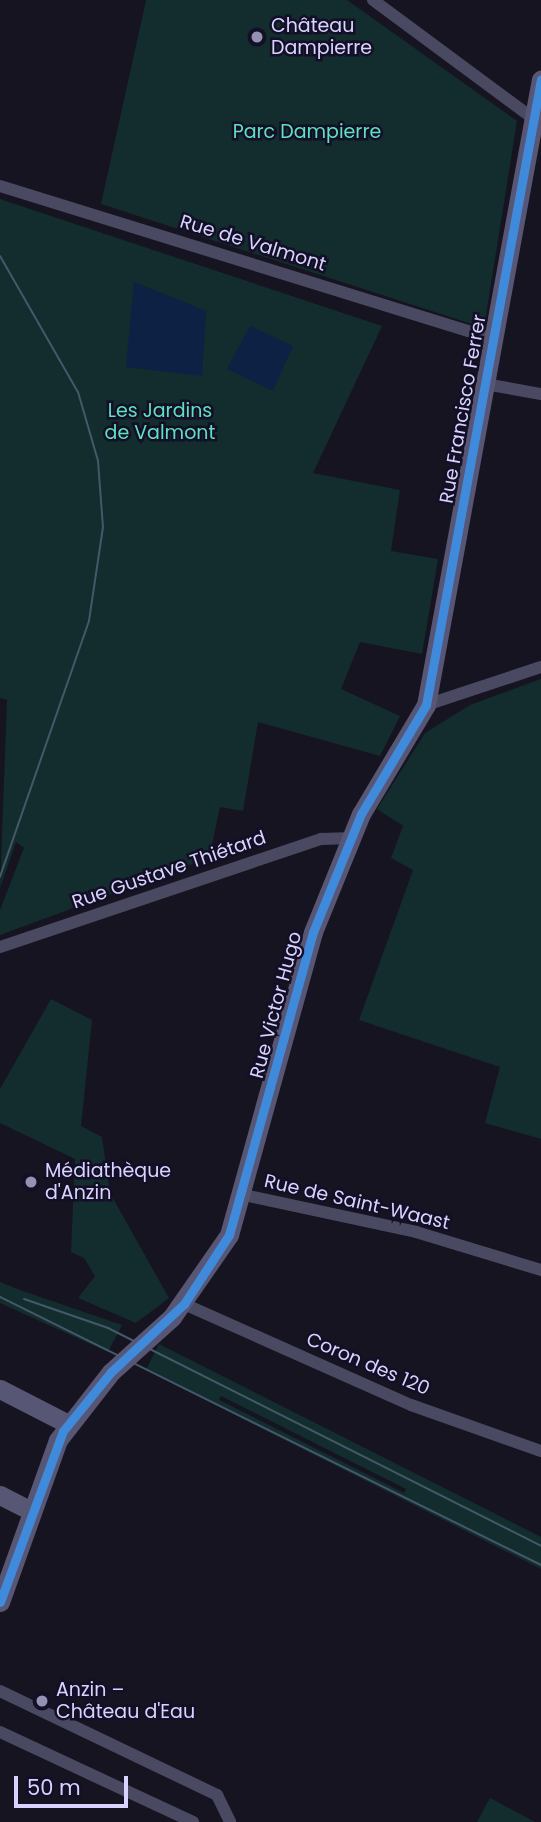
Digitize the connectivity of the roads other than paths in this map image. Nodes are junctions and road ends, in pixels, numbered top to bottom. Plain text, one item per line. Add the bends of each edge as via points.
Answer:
1 (373, 0) edge
2 (541, 79) edge
3 (537, 121) edge
4 (0, 186) edge
5 (494, 339) junction
6 (485, 384) junction
7 (541, 394) edge
8 (541, 667) edge
9 (426, 705) junction
10 (352, 838) junction
11 (0, 947) edge
12 (244, 1195) junction
13 (541, 1270) edge
14 (178, 1311) junction
15 (0, 1389) edge
16 (68, 1424) junction
17 (541, 1451) edge
18 (0, 1495) edge
19 (32, 1511) junction
20 (0, 1602) edge
21 (0, 1690) edge
22 (0, 1731) edge
23 (181, 1819) edge
24 (193, 1822) edge
25 (230, 1822) edge

1 - 3 street
2 - 3 street, Rue Francisco Ferrer
3 - 5 street, Rue Francisco Ferrer
4 - 5 street, Rue de Valmont
5 - 6 street, Rue Francisco Ferrer
6 - 7 street
6 - 9 street, Rue Francisco Ferrer
8 - 9 street
9 - 10 street, Rue Victor Hugo
10 - 11 street, Rue Gustave Thiétard via 321,839
10 - 12 street, Rue Victor Hugo via 309,943
12 - 13 street, Rue de Saint-Waast via 416,1232
12 - 14 street, Rue Victor Hugo via 216,1261
14 - 16 street, Rue Victor Hugo, bridge via 111,1372
14 - 17 street, Coron des 120 via 411,1405
15 - 16 street
16 - 19 street, Rue Victor Hugo
18 - 19 street
19 - 20 street, Rue Victor Hugo
21 - 25 street via 217,1795
22 - 23 street
23 - 24 street

